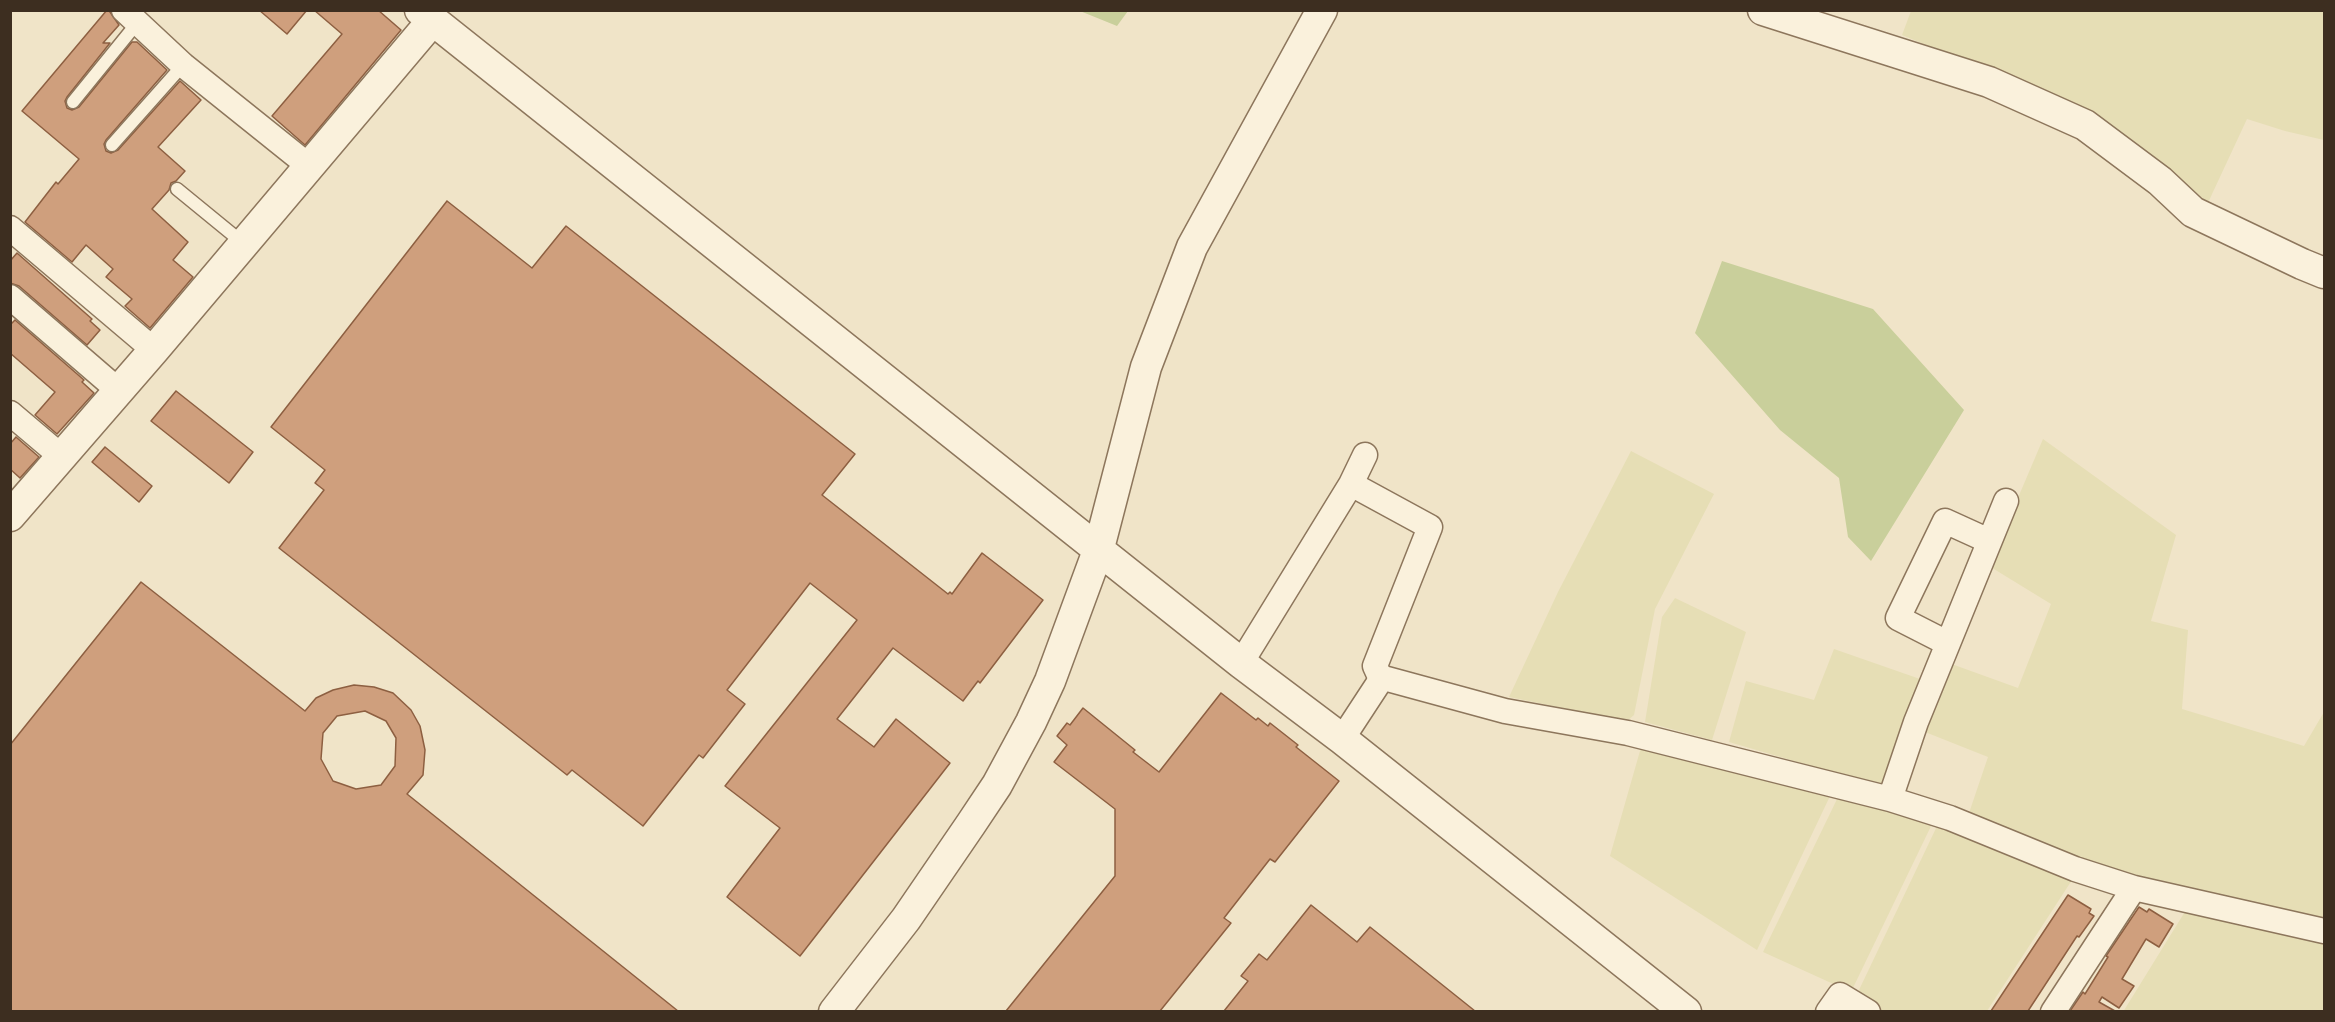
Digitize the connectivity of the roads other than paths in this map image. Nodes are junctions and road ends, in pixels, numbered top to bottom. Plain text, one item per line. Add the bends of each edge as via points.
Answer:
1 (1322, 10) edge
2 (1771, 11) edge
3 (131, 16) edge
4 (426, 16) edge
5 (183, 65) junction
6 (73, 102) dead end
7 (112, 146) dead end
8 (309, 166) junction
9 (177, 189) dead end
10 (10, 228) edge
11 (244, 244) junction
12 (2325, 273) edge
13 (10, 297) edge
14 (154, 350) junction
15 (119, 391) junction
16 (10, 412) edge
17 (1365, 455) dead end
18 (62, 457) junction
19 (1351, 484) junction
20 (2006, 501) dead end
21 (10, 516) edge
22 (1989, 541) junction
23 (1099, 548) junction
24 (1947, 643) junction
25 (1241, 663) junction
26 (1380, 677) junction
27 (1342, 739) junction
28 (1890, 799) junction
29 (2134, 888) junction
30 (2325, 931) edge
31 (834, 1011) edge
32 (1686, 1011) edge
33 (1828, 1011) edge
34 (1868, 1011) edge
35 (2053, 1011) edge

1 - 23 street via 1192,247 1146,367
2 - 12 street via 1989,82 2085,124 2160,181 2193,212
3 - 5 street
3 - 6 lane
4 - 8 street
4 - 23 street
5 - 7 lane
5 - 8 street
8 - 11 street
9 - 11 lane
10 - 14 street
11 - 14 street
13 - 15 street
14 - 15 street
15 - 18 street
16 - 18 street
17 - 19 street
18 - 21 street
19 - 25 street
19 - 26 street via 1431,527 1375,666
20 - 22 street
22 - 24 street
22 - 24 street via 1945,521 1898,618
23 - 25 street
23 - 31 street via 1050,681 997,785 906,920
24 - 28 street
25 - 27 street
26 - 27 street
26 - 28 street via 1505,711 1628,733
27 - 32 street
28 - 29 street
29 - 30 street
29 - 35 street
33 - 34 street via 1840,995

